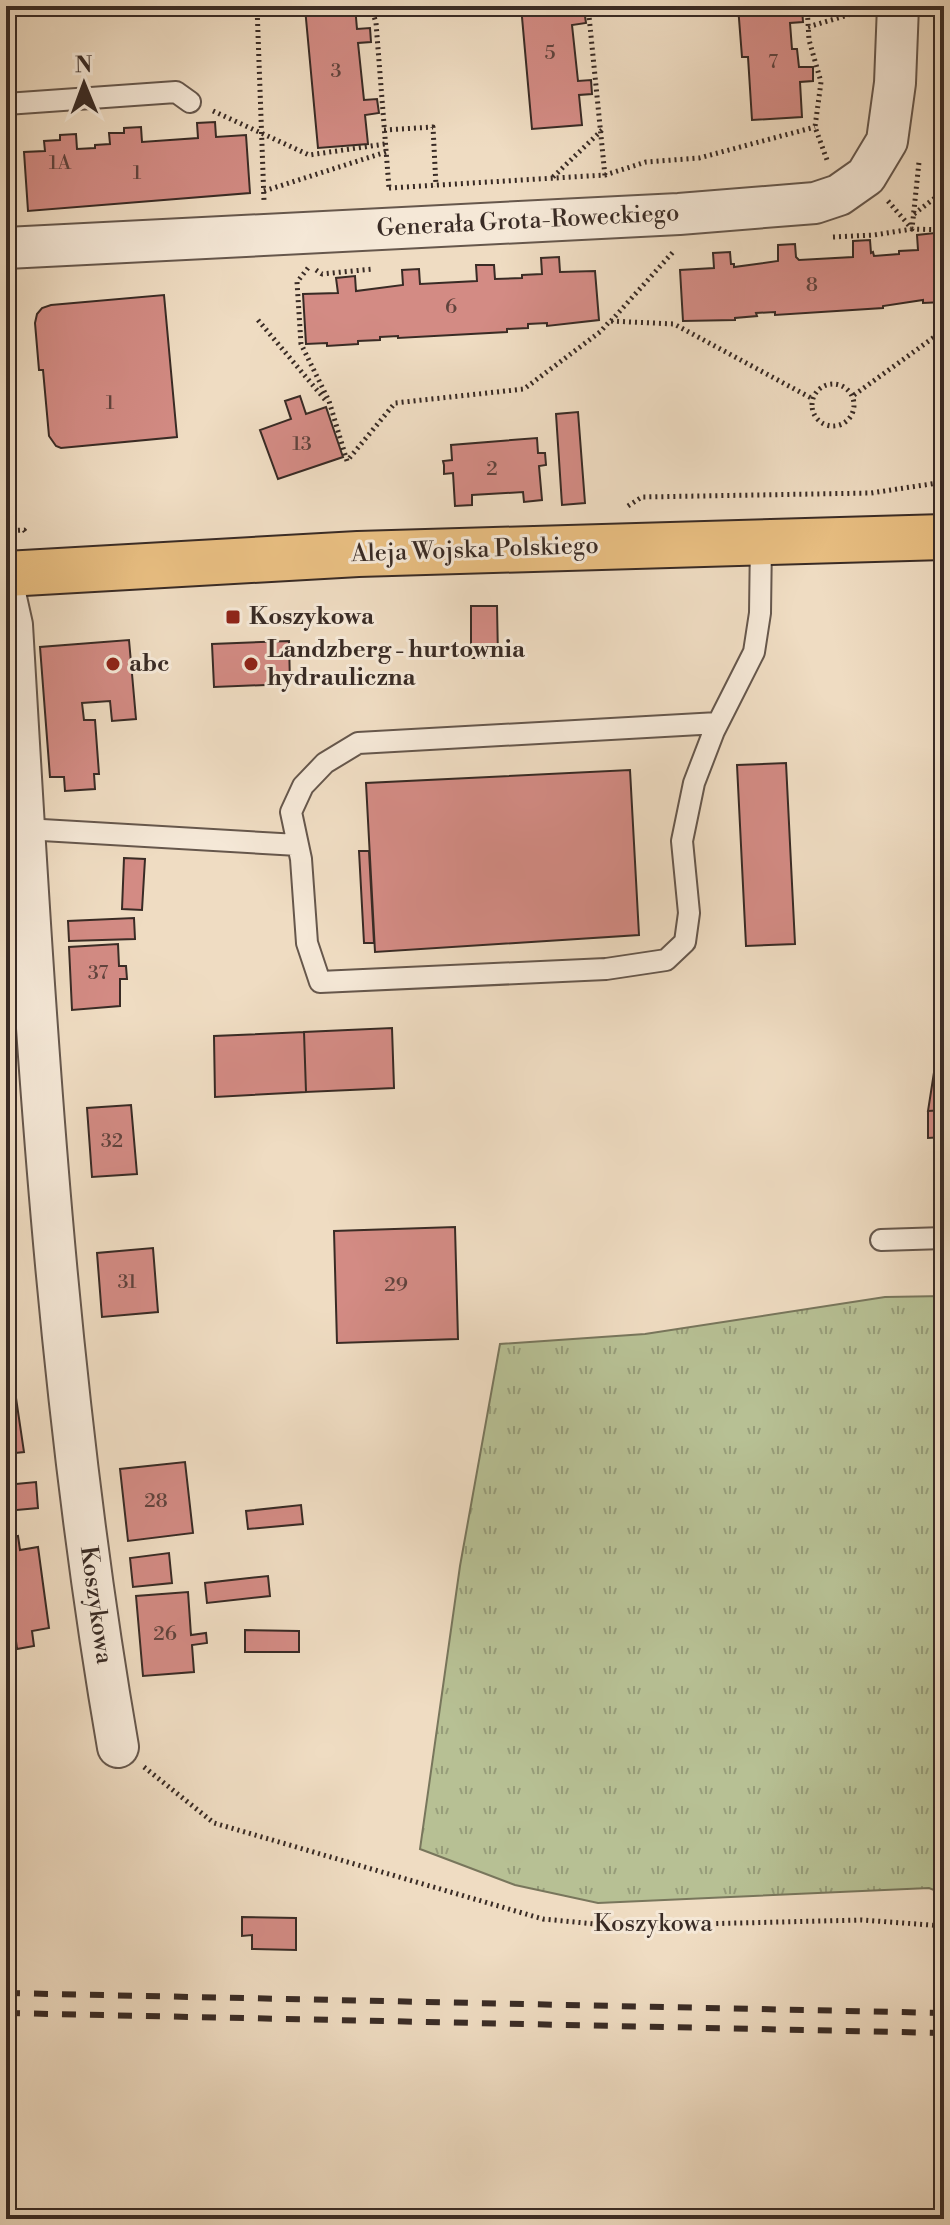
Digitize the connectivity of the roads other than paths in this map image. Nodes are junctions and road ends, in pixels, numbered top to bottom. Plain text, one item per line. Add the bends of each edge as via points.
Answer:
1 (882, 8) edge
2 (190, 102) road end
3 (6, 104) edge
4 (6, 248) edge
5 (944, 537) edge
6 (761, 540) junction
7 (6, 574) edge
8 (6, 598) edge
9 (718, 723) junction
10 (12, 724) edge
11 (25, 829) junction
12 (298, 845) junction
13 (944, 1238) edge
14 (881, 1240) dead end
15 (118, 1747) road end

1 - 4 street, Generała Grota-Roweckiego via 895,83 887,141 866,176 839,195 815,203
2 - 3 lane via 176,92
5 - 6 main road, Aleja Wojska Polskiego
6 - 7 main road, Aleja Wojska Polskiego via 358,554
6 - 9 lane via 754,652
8 - 10 street, Koszykowa via 12,625
9 - 12 lane via 358,743 325,763 303,786 291,812
9 - 12 lane via 694,783 682,841 689,913 685,942 666,960 606,969 320,982 307,943
10 - 11 street, Koszykowa
11 - 12 lane
11 - 15 street, Koszykowa via 72,1428
13 - 14 lane

